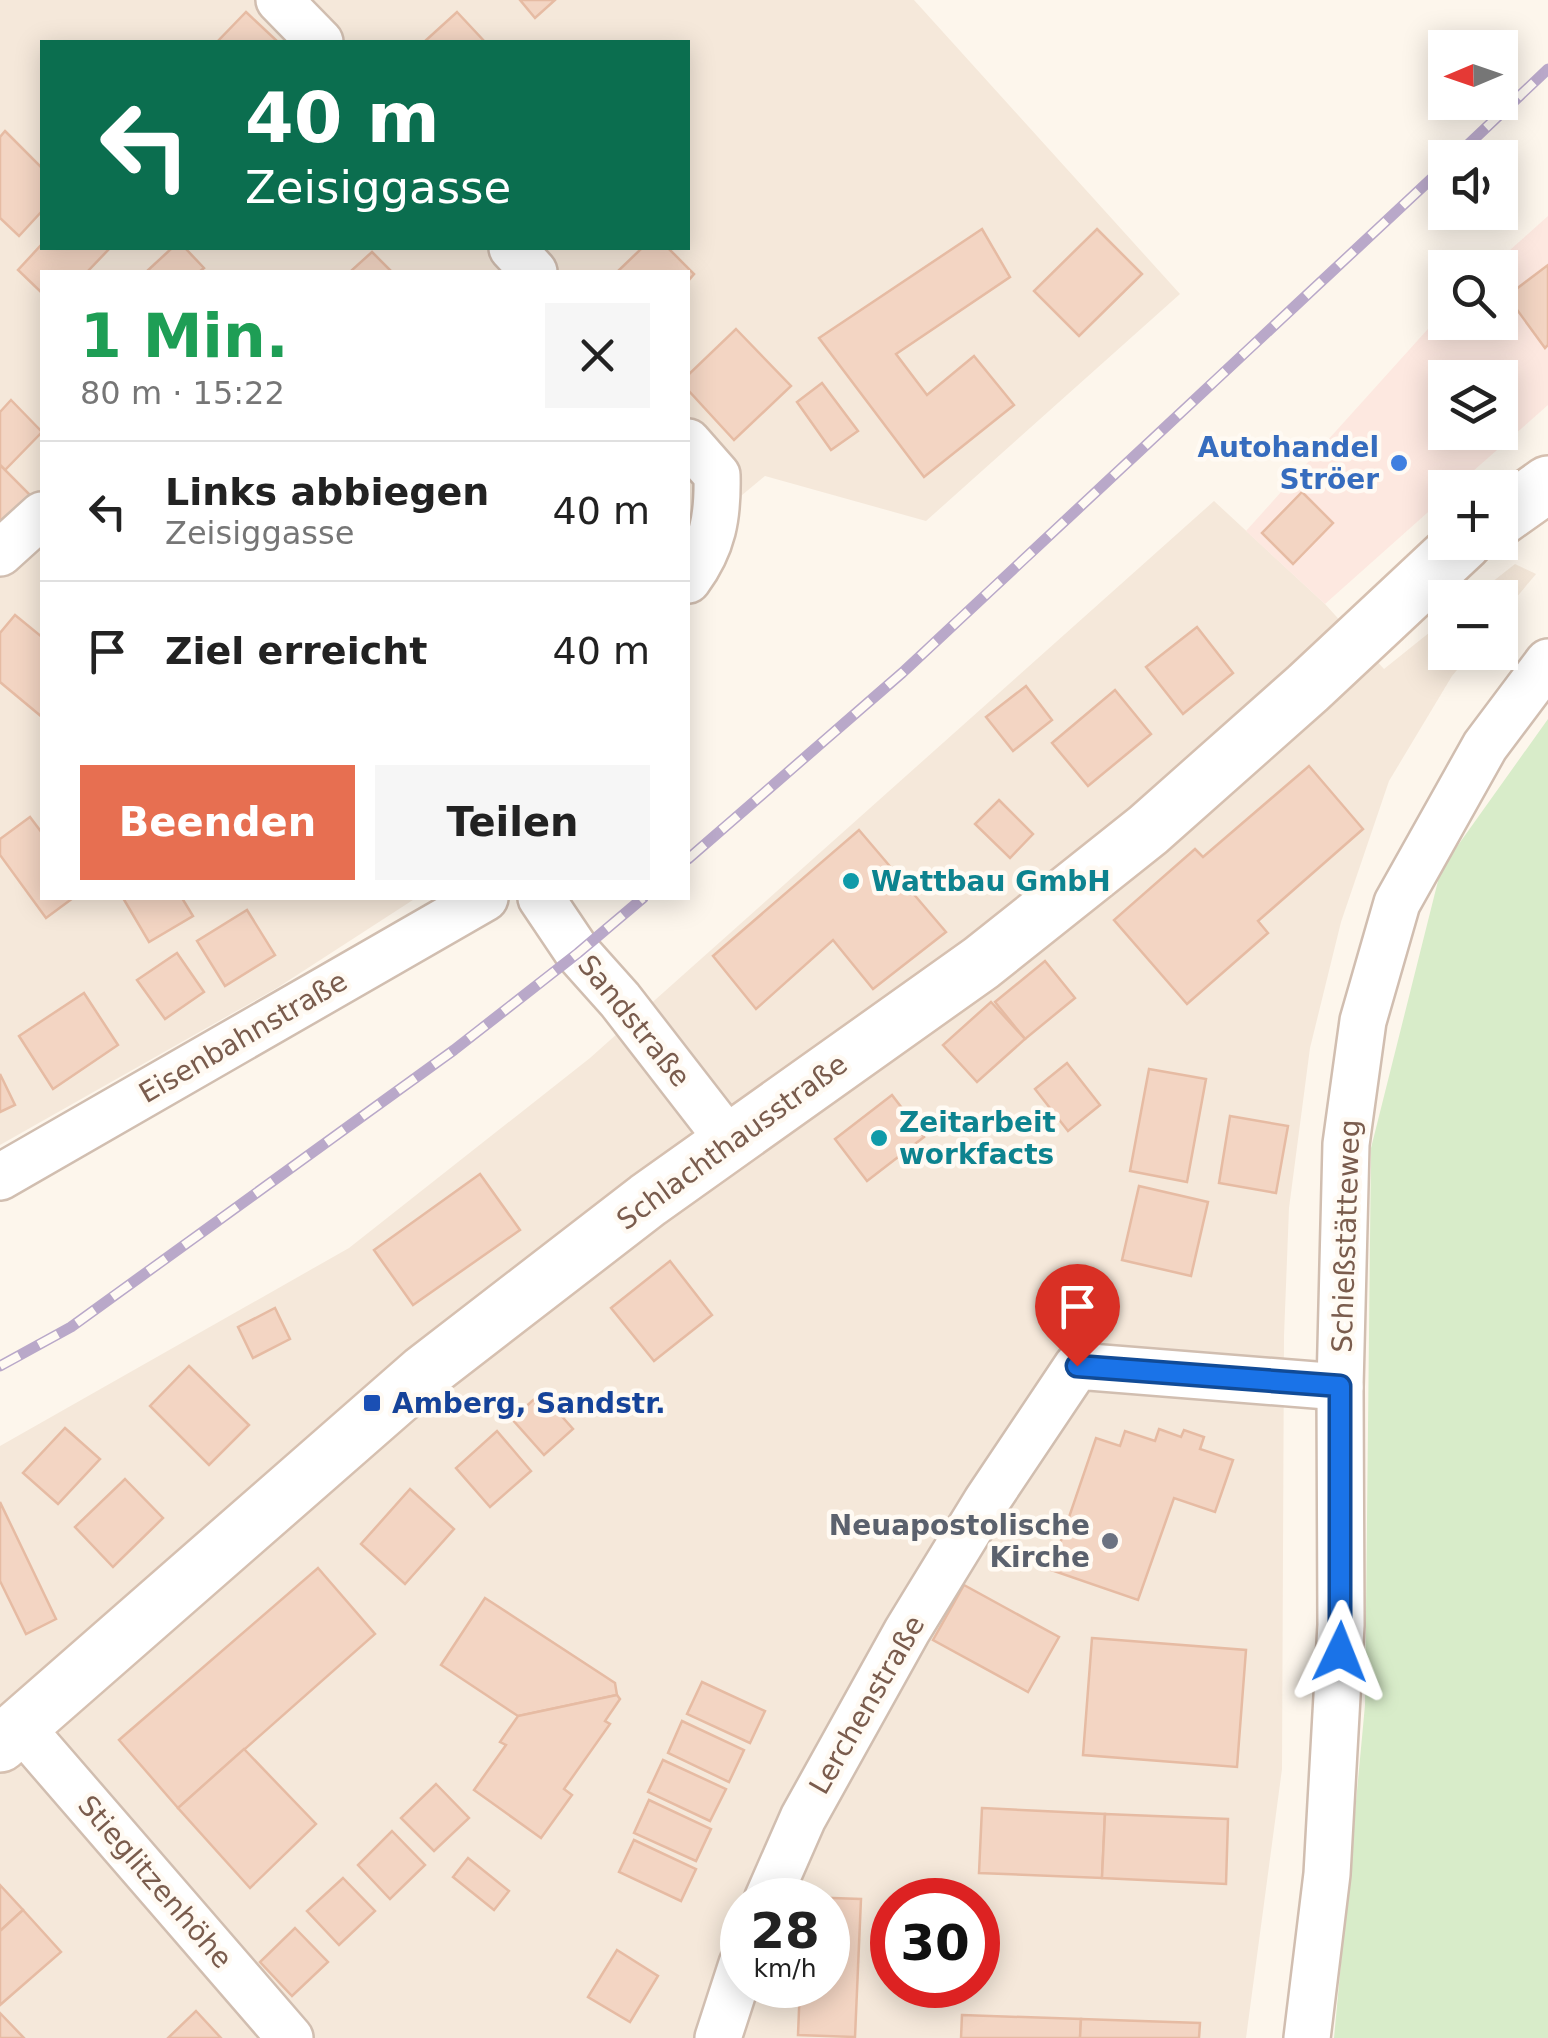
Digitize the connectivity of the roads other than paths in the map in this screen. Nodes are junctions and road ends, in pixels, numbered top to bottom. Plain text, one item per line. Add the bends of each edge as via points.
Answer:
1 (278, 0) edge
2 (318, 40) edge
3 (514, 250) edge
4 (532, 270) edge
5 (690, 444) edge
6 (1548, 484) edge
7 (1518, 505) edge
8 (40, 517) edge
9 (0, 553) edge
10 (1445, 560) edge
11 (690, 577) edge
12 (1548, 662) edge
13 (483, 900) edge
14 (542, 900) edge
15 (730, 1142) junction
16 (0, 1176) edge
17 (1340, 1386) junction
18 (10, 1735) edge
19 (776, 1878) edge
20 (728, 2008) edge
21 (290, 2038) edge
22 (718, 2038) edge
23 (1308, 2038) edge

1 - 2 street
3 - 4 street
5 - 11 street via 717,475 718,511 703,560
6 - 7 main road
8 - 9 street
10 - 15 main road, Schlachthausstraße via 1148,830 981,963
12 - 17 street, Schießstätteweg via 1484,746 1397,903 1363,1020 1346,1144
13 - 16 street, Eisenbahnstraße
14 - 15 street, Sandstraße
15 - 18 main road, Schlachthausstraße via 424,1373
17 - 19 street, Lerchenstraße via 1077,1366 907,1631 802,1818
17 - 23 street, Schießstätteweg via 1341,1624
18 - 21 street, Stieglitzenhöhe
20 - 22 street

